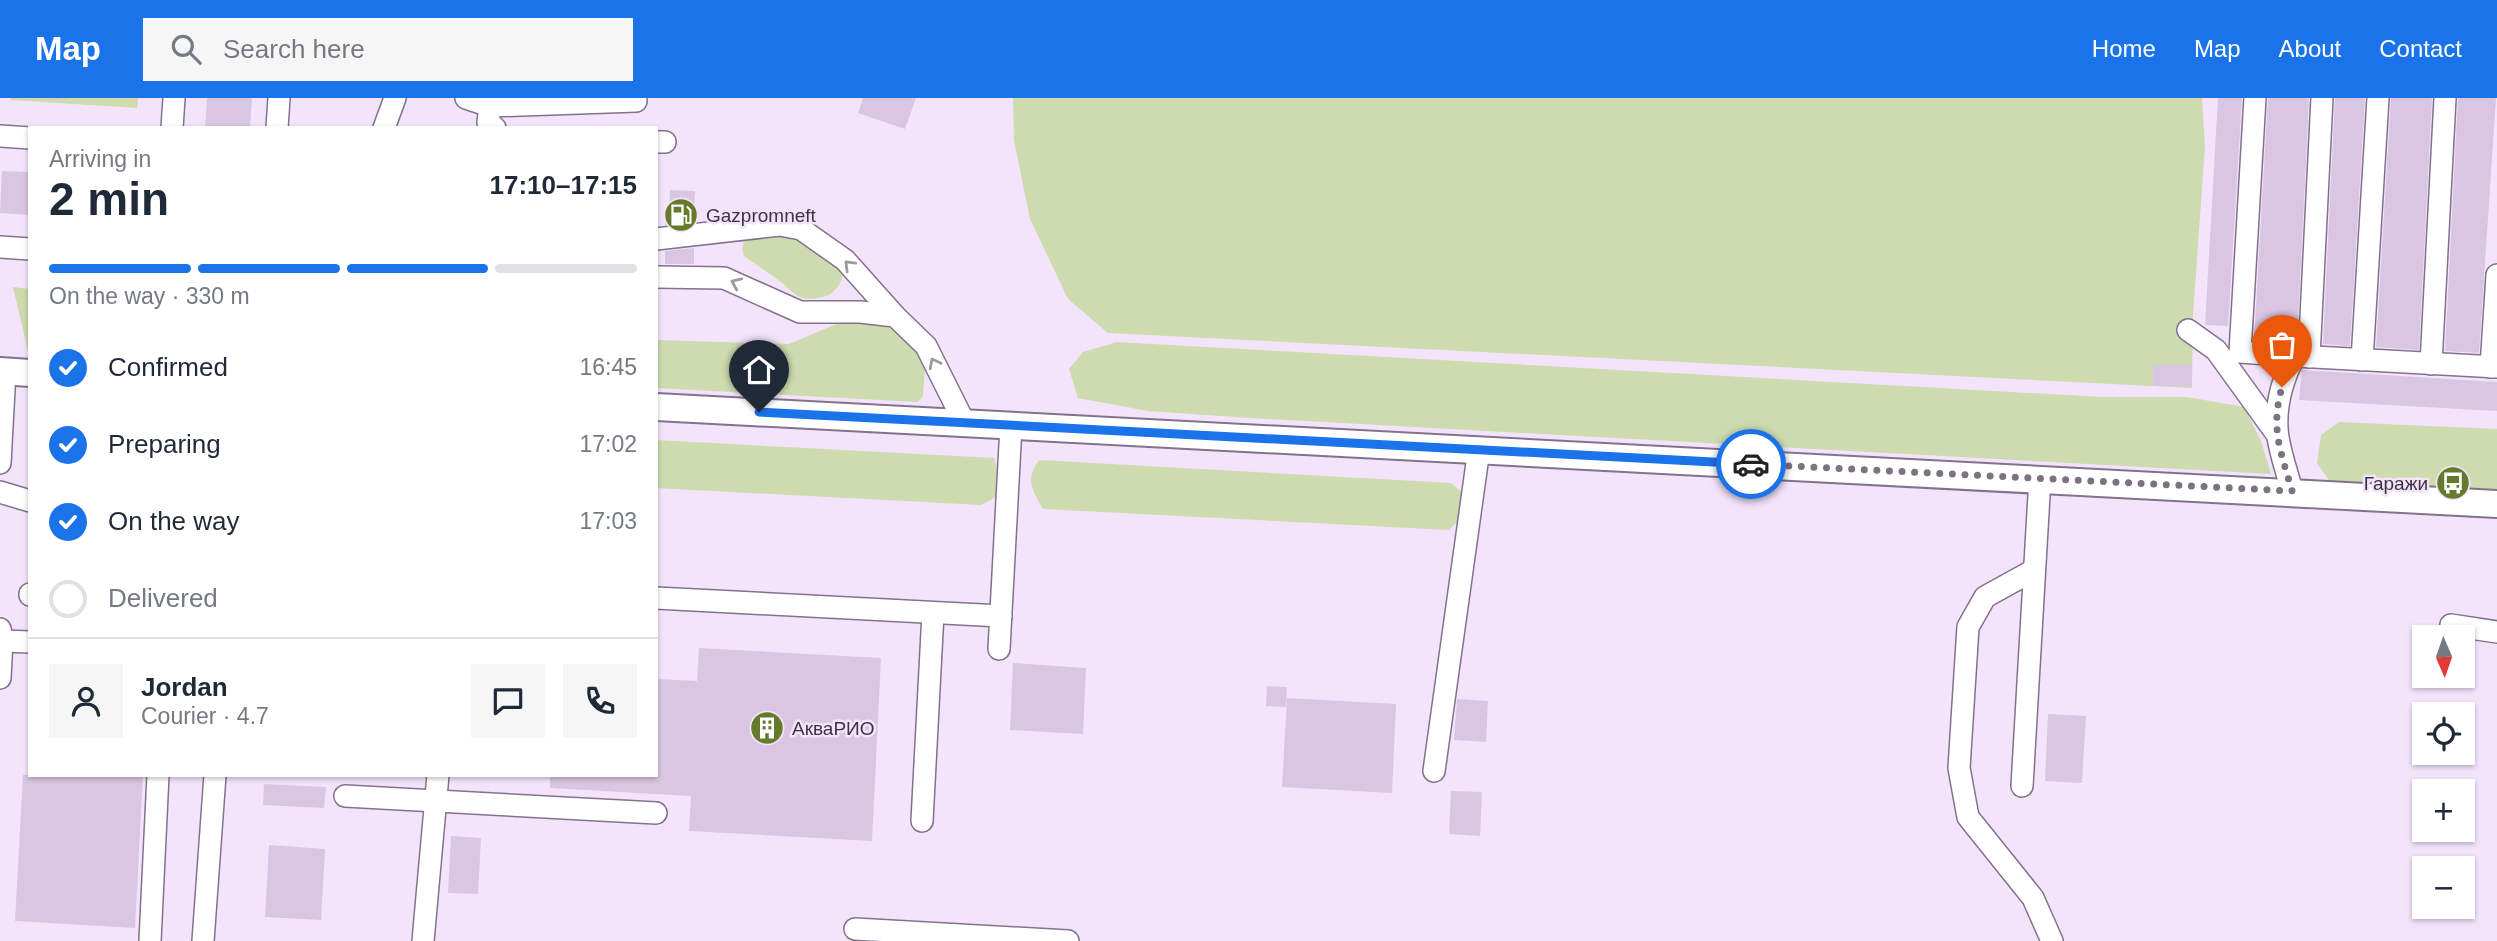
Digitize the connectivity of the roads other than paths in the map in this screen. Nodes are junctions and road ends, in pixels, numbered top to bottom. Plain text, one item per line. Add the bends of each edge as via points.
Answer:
1 (174, 98) edge
2 (279, 98) edge
3 (395, 98) edge
4 (466, 98) edge
5 (2255, 98) edge
6 (2322, 98) edge
7 (2378, 98) edge
8 (2445, 98) edge
9 (636, 101) dead end
10 (490, 106) junction
11 (172, 126) edge
12 (277, 126) edge
13 (385, 126) edge
14 (493, 126) edge
15 (0, 136) edge
16 (28, 138) edge
17 (658, 239) edge
18 (0, 247) edge
19 (28, 249) edge
20 (2497, 275) edge
21 (658, 277) edge
22 (895, 316) junction
23 (2188, 330) dead end
24 (2302, 357) junction
25 (2362, 360) junction
26 (2431, 364) junction
27 (2494, 367) edge
28 (12, 372) edge
29 (658, 407) edge
30 (965, 424) junction
31 (1012, 426) junction
32 (2276, 433) junction
33 (1479, 449) junction
34 (0, 463) edge
35 (2040, 478) junction
36 (2292, 491) junction
37 (0, 492) edge
38 (28, 500) edge
39 (2497, 504) edge
40 (2034, 570) junction
41 (658, 598) edge
42 (933, 613) junction
43 (1001, 616) junction
44 (2475, 629) edge
45 (2497, 632) edge
46 (1, 635) edge
47 (28, 642) edge
48 (999, 649) dead end
49 (0, 678) edge
50 (1434, 771) dead end
51 (158, 777) edge
52 (215, 777) edge
53 (438, 777) edge
54 (2022, 786) dead end
55 (345, 796) dead end
56 (435, 801) junction
57 (656, 813) dead end
58 (922, 821) dead end
59 (855, 929) dead end
60 (150, 941) edge
61 (203, 941) edge
62 (423, 941) edge
63 (1068, 941) edge
64 (2052, 941) edge

1 - 11 street
2 - 12 street
3 - 13 street
4 - 10 street
5 - 24 street via 2240,352
6 - 24 street
7 - 25 street
8 - 26 street
9 - 10 street
10 - 14 street via 488,122
15 - 16 street
22 -> 17 street via 845,260 801,229 780,225
18 - 19 street
20 - 27 street
22 -> 21 street via 800,312 724,278
30 -> 22 street via 926,345
23 - 32 street via 2216,351
24 - 25 street
24 - 32 street via 2288,366 2276,409
25 - 26 street
26 - 27 street
28 - 34 street
29 - 30 main road
30 - 31 main road
31 - 33 main road
31 - 43 street
32 - 36 street
33 - 35 main road
33 - 50 street
35 - 36 main road
35 - 40 street
36 - 39 main road
37 - 38 street
40 - 54 street
40 - 64 street via 1985,597 1968,627 1959,768 1968,817 2033,898
41 - 42 street
42 - 43 street
42 - 58 street
43 - 48 street
44 - 45 street
46 - 47 street
46 - 49 street
51 - 60 street
52 - 61 street
53 - 56 street
55 - 56 street
56 - 57 street
56 - 62 street
59 - 63 street

